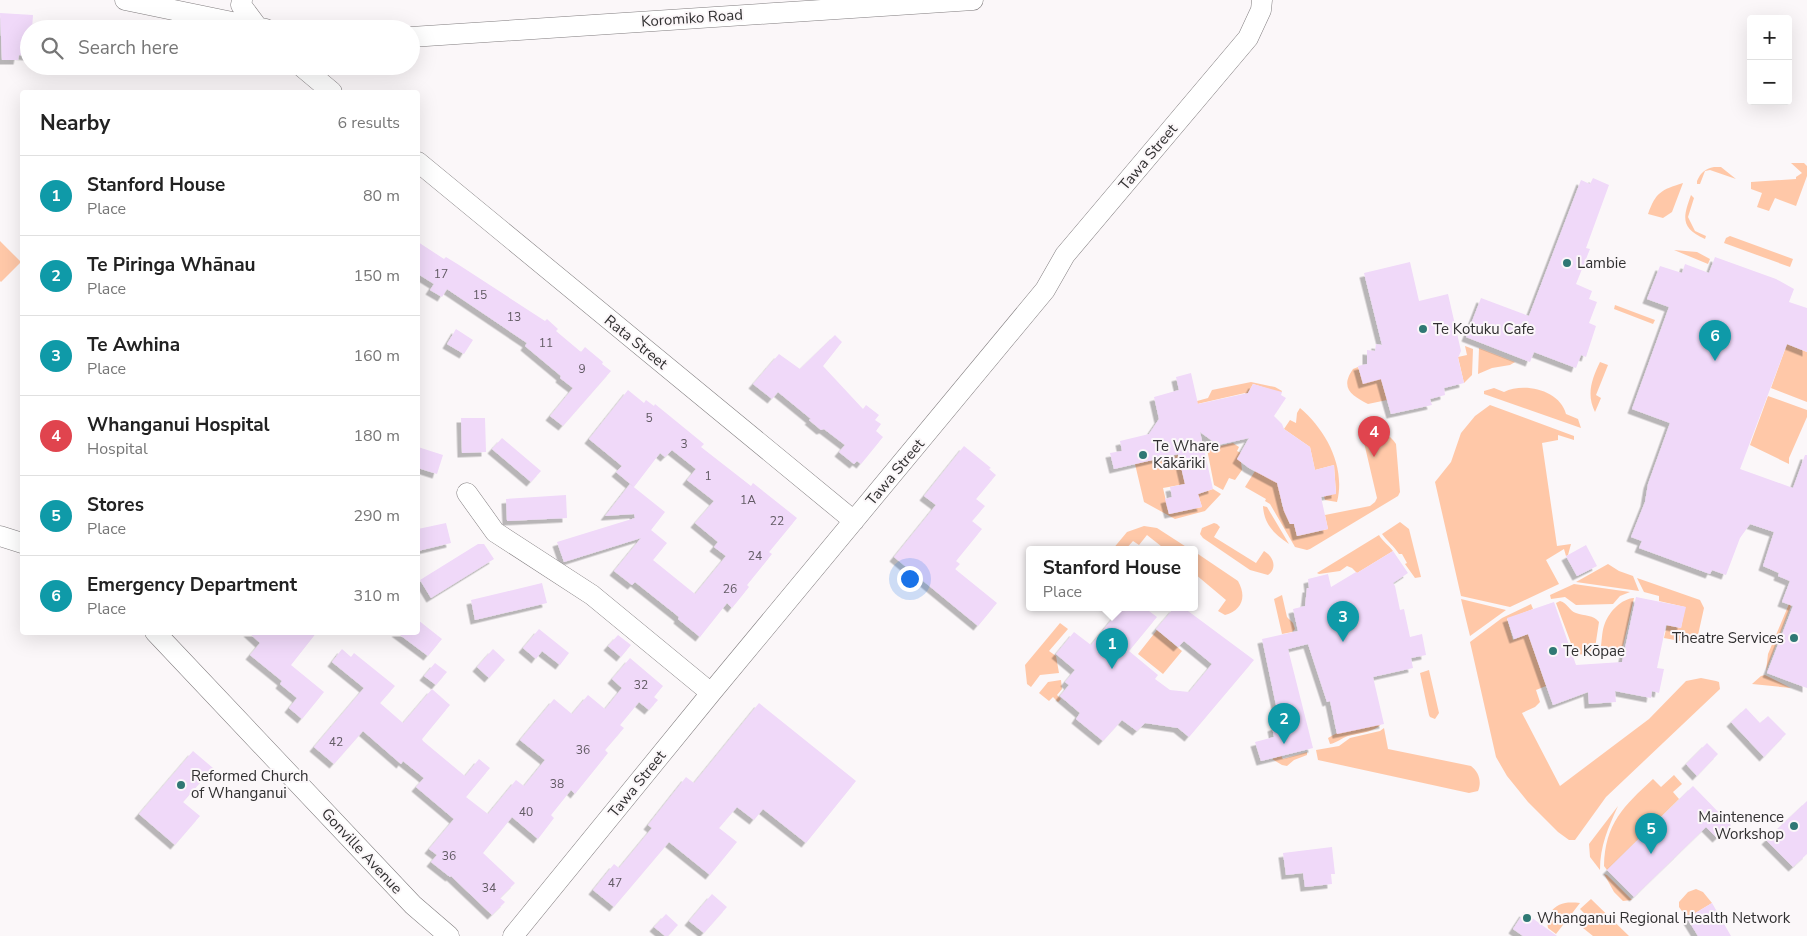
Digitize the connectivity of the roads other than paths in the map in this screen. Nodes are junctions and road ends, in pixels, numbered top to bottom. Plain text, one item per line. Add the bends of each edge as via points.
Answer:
1 (124, 0) edge
2 (242, 0) edge
3 (973, 0) edge
4 (1262, 0) edge
5 (221, 20) edge
6 (253, 20) edge
7 (420, 36) edge
8 (312, 75) edge
9 (330, 90) edge
10 (420, 164) edge
11 (468, 493) dead end
12 (854, 521) junction
13 (0, 536) edge
14 (20, 542) edge
15 (158, 635) edge
16 (711, 693) junction
17 (449, 936) edge
18 (513, 936) edge

1 - 5 street
2 - 6 street via 241,5
3 - 7 street, Koromiko Road
4 - 12 street, Tawa Street via 1261,10 1248,38 1065,255 1045,290
8 - 9 street
10 - 12 street, Rata Street
11 - 16 street via 495,532 592,595
12 - 16 street, Tawa Street
13 - 14 street
15 - 17 street, Gonville Avenue via 413,905
16 - 18 street, Tawa Street

